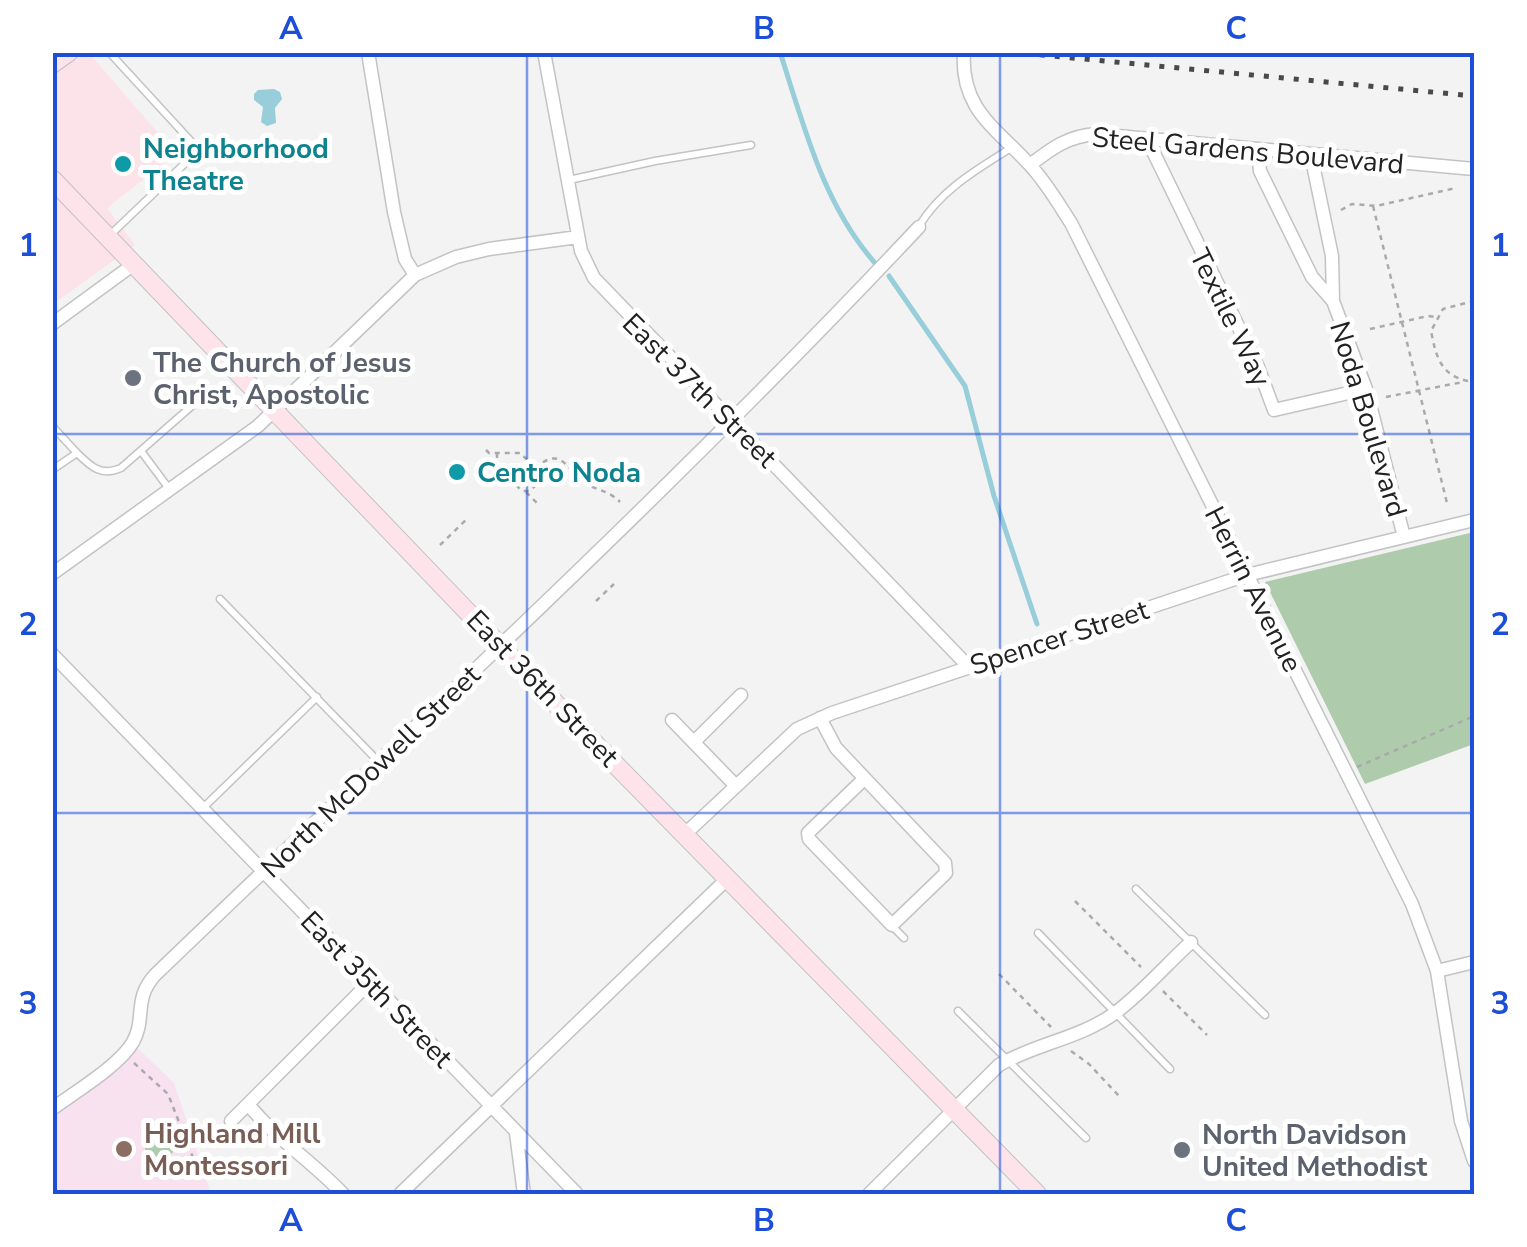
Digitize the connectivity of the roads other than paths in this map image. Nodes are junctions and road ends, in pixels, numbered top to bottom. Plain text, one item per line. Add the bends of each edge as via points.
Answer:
1 (69, 52) edge
2 (108, 52) edge
3 (368, 52) edge
4 (544, 52) edge
5 (964, 52) edge
6 (52, 64) edge
7 (1147, 140) junction
8 (750, 145) dead end
9 (1012, 148) junction
10 (198, 150) junction
11 (1258, 150) junction
12 (1311, 155) junction
13 (210, 157) dead end
14 (1030, 166) junction
15 (1474, 169) edge
16 (52, 179) edge
17 (568, 180) junction
18 (919, 227) joint
19 (578, 236) junction
20 (108, 237) junction
21 (134, 264) junction
22 (416, 275) junction
23 (1333, 301) junction
24 (52, 324) edge
25 (1366, 388) junction
26 (194, 404) dead end
27 (274, 412) junction
28 (732, 421) junction
29 (52, 426) edge
30 (141, 451) junction
31 (76, 453) junction
32 (52, 470) edge
33 (170, 490) junction
34 (1474, 520) edge
35 (1404, 537) junction
36 (52, 574) edge
37 (1247, 575) junction
38 (220, 599) dead end
39 (501, 645) junction
40 (52, 654) edge
41 (969, 667) junction
42 (741, 696) dead end
43 (317, 697) junction
44 (820, 718) junction
45 (672, 720) dead end
46 (694, 742) junction
47 (380, 762) junction
48 (864, 779) junction
49 (736, 786) junction
50 (202, 808) junction
51 (686, 834) junction
52 (264, 872) junction
53 (728, 878) junction
54 (1136, 889) dead end
55 (892, 925) junction
56 (1038, 933) dead end
57 (904, 938) dead end
58 (1190, 942) junction
59 (1474, 962) edge
60 (1436, 971) junction
61 (370, 982) junction
62 (958, 1011) dead end
63 (1115, 1013) junction
64 (1265, 1015) dead end
65 (1008, 1060) junction
66 (1170, 1069) dead end
67 (248, 1104) junction
68 (492, 1107) junction
69 (52, 1109) edge
70 (955, 1111) junction
71 (231, 1121) dead end
72 (516, 1133) junction
73 (1086, 1138) dead end
74 (1474, 1161) edge
75 (343, 1194) edge
76 (400, 1194) edge
77 (524, 1194) edge
78 (577, 1194) edge
79 (869, 1194) edge
80 (1037, 1194) edge

1 - 6 street
2 - 10 lane
3 - 22 street via 394,212 405,259
4 - 17 street, East 37th Street
5 - 9 street, Herrin Avenue via 964,76 980,118
7 - 11 street, Steel Gardens Boulevard
7 - 14 street, Steel Gardens Boulevard via 1076,135
7 - 25 street, Textile Way via 1274,410
8 - 17 lane
9 - 14 street, Herrin Avenue
9 - 18 lane via 931,206
10 - 13 lane
10 - 20 lane
11 - 12 street, Steel Gardens Boulevard
11 - 23 street, Noda Boulevard via 1260,172 1288,234
12 - 15 street, Steel Gardens Boulevard
12 - 23 street, Noda Boulevard via 1332,256
14 - 37 street, Herrin Avenue via 1071,223
16 - 20 street, East 36th Street
17 - 19 street, East 37th Street
18 - 28 street, North McDowell Street
19 - 22 street via 480,252
19 - 28 street, East 37th Street via 601,286
20 - 21 street, East 36th Street
21 - 24 street
21 - 27 street, East 36th Street
22 - 27 street
23 - 25 street, Noda Boulevard
25 - 35 street, Noda Boulevard
26 - 30 lane
27 - 33 street
27 - 39 street, East 36th Street
28 - 39 street, North McDowell Street
28 - 41 street, East 37th Street
29 - 31 lane
30 - 31 lane via 111,473 94,470
30 - 33 lane
31 - 32 lane
33 - 36 street
34 - 35 street, Spencer Street
35 - 37 street, Spencer Street
37 - 41 street, Spencer Street
37 - 60 street, Herrin Avenue via 1412,904
38 - 43 lane
39 - 47 street, North McDowell Street
39 - 51 street, East 36th Street
40 - 50 street, East 35th Street
41 - 44 street, Spencer Street
42 - 46 street
43 - 47 lane
43 - 50 lane
44 - 48 street
44 - 49 street, Spencer Street via 797,729
45 - 46 street
46 - 49 street
47 - 52 street, North McDowell Street
48 - 55 street via 946,864 946,873
48 - 55 street via 808,839
49 - 51 street, Spencer Street
50 - 52 street, East 35th Street
51 - 53 street, East 36th Street
52 - 61 street, East 35th Street
52 - 69 street, North McDowell Street via 148,983 135,1037 122,1055
53 - 68 street
53 - 70 street, East 36th Street
54 - 58 lane
55 - 57 lane
56 - 63 lane
58 - 63 street
58 - 64 lane
59 - 60 street
60 - 74 street, Herrin Avenue
61 - 67 street
61 - 68 street, East 35th Street
62 - 65 lane
63 - 65 street
63 - 66 lane
65 - 70 street
65 - 73 lane
67 - 71 street
67 - 75 street
68 - 72 street, East 35th Street
68 - 76 street
70 - 79 street
70 - 80 street, East 36th Street
72 - 77 street
72 - 78 street, East 35th Street

